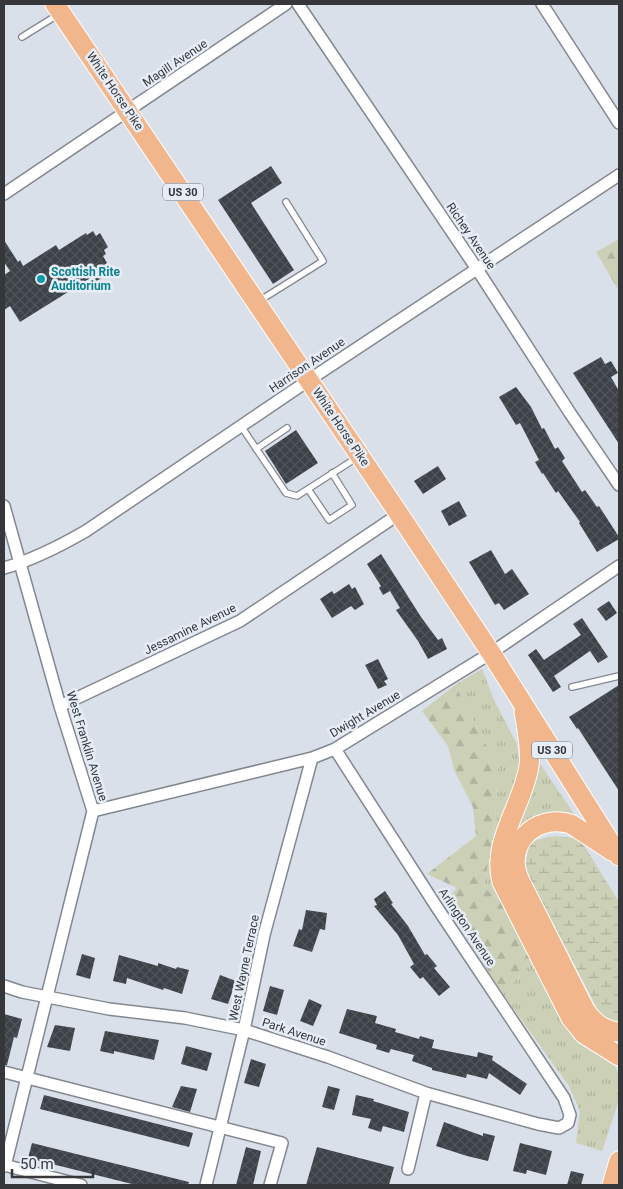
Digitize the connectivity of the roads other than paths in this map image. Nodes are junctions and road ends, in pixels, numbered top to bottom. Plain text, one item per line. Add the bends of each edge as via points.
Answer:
1 (286, 4) edge
2 (298, 4) edge
3 (542, 4) edge
4 (58, 8) edge
5 (22, 37) dead end
6 (128, 111) junction
7 (619, 123) edge
8 (619, 174) edge
9 (4, 194) edge
10 (286, 202) dead end
11 (477, 269) junction
12 (257, 302) junction
13 (309, 380) junction
14 (241, 426) junction
15 (287, 428) dead end
16 (256, 449) junction
17 (360, 456) junction
18 (332, 473) junction
19 (619, 485) edge
20 (308, 489) junction
21 (4, 506) edge
22 (399, 514) junction
23 (19, 564) junction
24 (619, 566) edge
25 (4, 568) edge
26 (490, 653) junction
27 (619, 676) edge
28 (572, 687) dead end
29 (60, 706) junction
30 (523, 706) junction
31 (335, 749) junction
32 (312, 758) junction
33 (93, 811) junction
34 (619, 856) edge
35 (4, 986) edge
36 (47, 996) junction
37 (244, 1030) junction
38 (619, 1032) edge
39 (619, 1056) edge
40 (4, 1072) edge
41 (27, 1078) junction
42 (426, 1093) junction
43 (568, 1123) joint
44 (221, 1126) junction
45 (619, 1161) edge
46 (4, 1165) edge
47 (408, 1169) dead end
48 (81, 1185) edge
49 (206, 1185) edge
50 (270, 1185) edge
51 (612, 1185) edge

1 - 6 street, Magill Avenue
2 - 11 street, Richey Avenue
3 - 7 street
4 - 5 lane
4 - 6 highway, White Horse Pike / US 30
6 - 9 street, Magill Avenue
6 - 12 highway, White Horse Pike / US 30
8 - 11 street, Harrison Avenue
10 - 12 lane via 323,261
11 - 13 street, Harrison Avenue
11 - 19 street, Richey Avenue
12 - 13 highway, White Horse Pike / US 30
13 - 14 street, Harrison Avenue
13 - 17 highway, White Horse Pike / US 30
14 - 16 lane
14 - 23 street, Harrison Avenue via 86,531
15 - 16 lane
16 - 20 lane via 286,493 297,496
17 - 18 lane
17 - 22 highway, White Horse Pike / US 30
18 - 20 lane
18 - 20 lane via 352,505 329,520
21 - 23 street, West Franklin Avenue
22 - 26 highway, White Horse Pike / US 30
22 - 29 street, Jessamine Avenue via 240,621
23 - 25 street, Harrison Avenue
23 - 29 street, West Franklin Avenue
24 - 26 street, Dwight Avenue
26 - 30 highway, White Horse Pike / US 30
26 - 31 street, Dwight Avenue
27 - 28 lane
29 - 33 street, West Franklin Avenue
30 - 34 highway, White Horse Pike / US 30
30 - 39 highway via 529,767 500,855 502,882 571,1018 584,1034
31 - 32 street, Dwight Avenue
31 - 43 street, Arlington Avenue via 564,1098 570,1115
32 - 33 street, Dwight Avenue
32 - 37 street, West Wayne Terrace via 264,935
33 - 36 street, West Franklin Avenue
34 - 38 highway via 571,824 547,822 524,835 517,847 515,864 520,881 585,1010 600,1026
35 - 36 street, Park Avenue
36 - 37 street, Park Avenue
36 - 41 street, West Franklin Avenue
37 - 42 street, Park Avenue
37 - 44 street, West Wayne Terrace
40 - 41 street
41 - 44 street
41 - 46 street, West Franklin Avenue
42 - 43 street, Park Avenue via 538,1124 559,1128
42 - 47 street
44 - 49 street, West Wayne Terrace
44 - 50 street via 282,1143
45 - 51 highway
46 - 48 street

